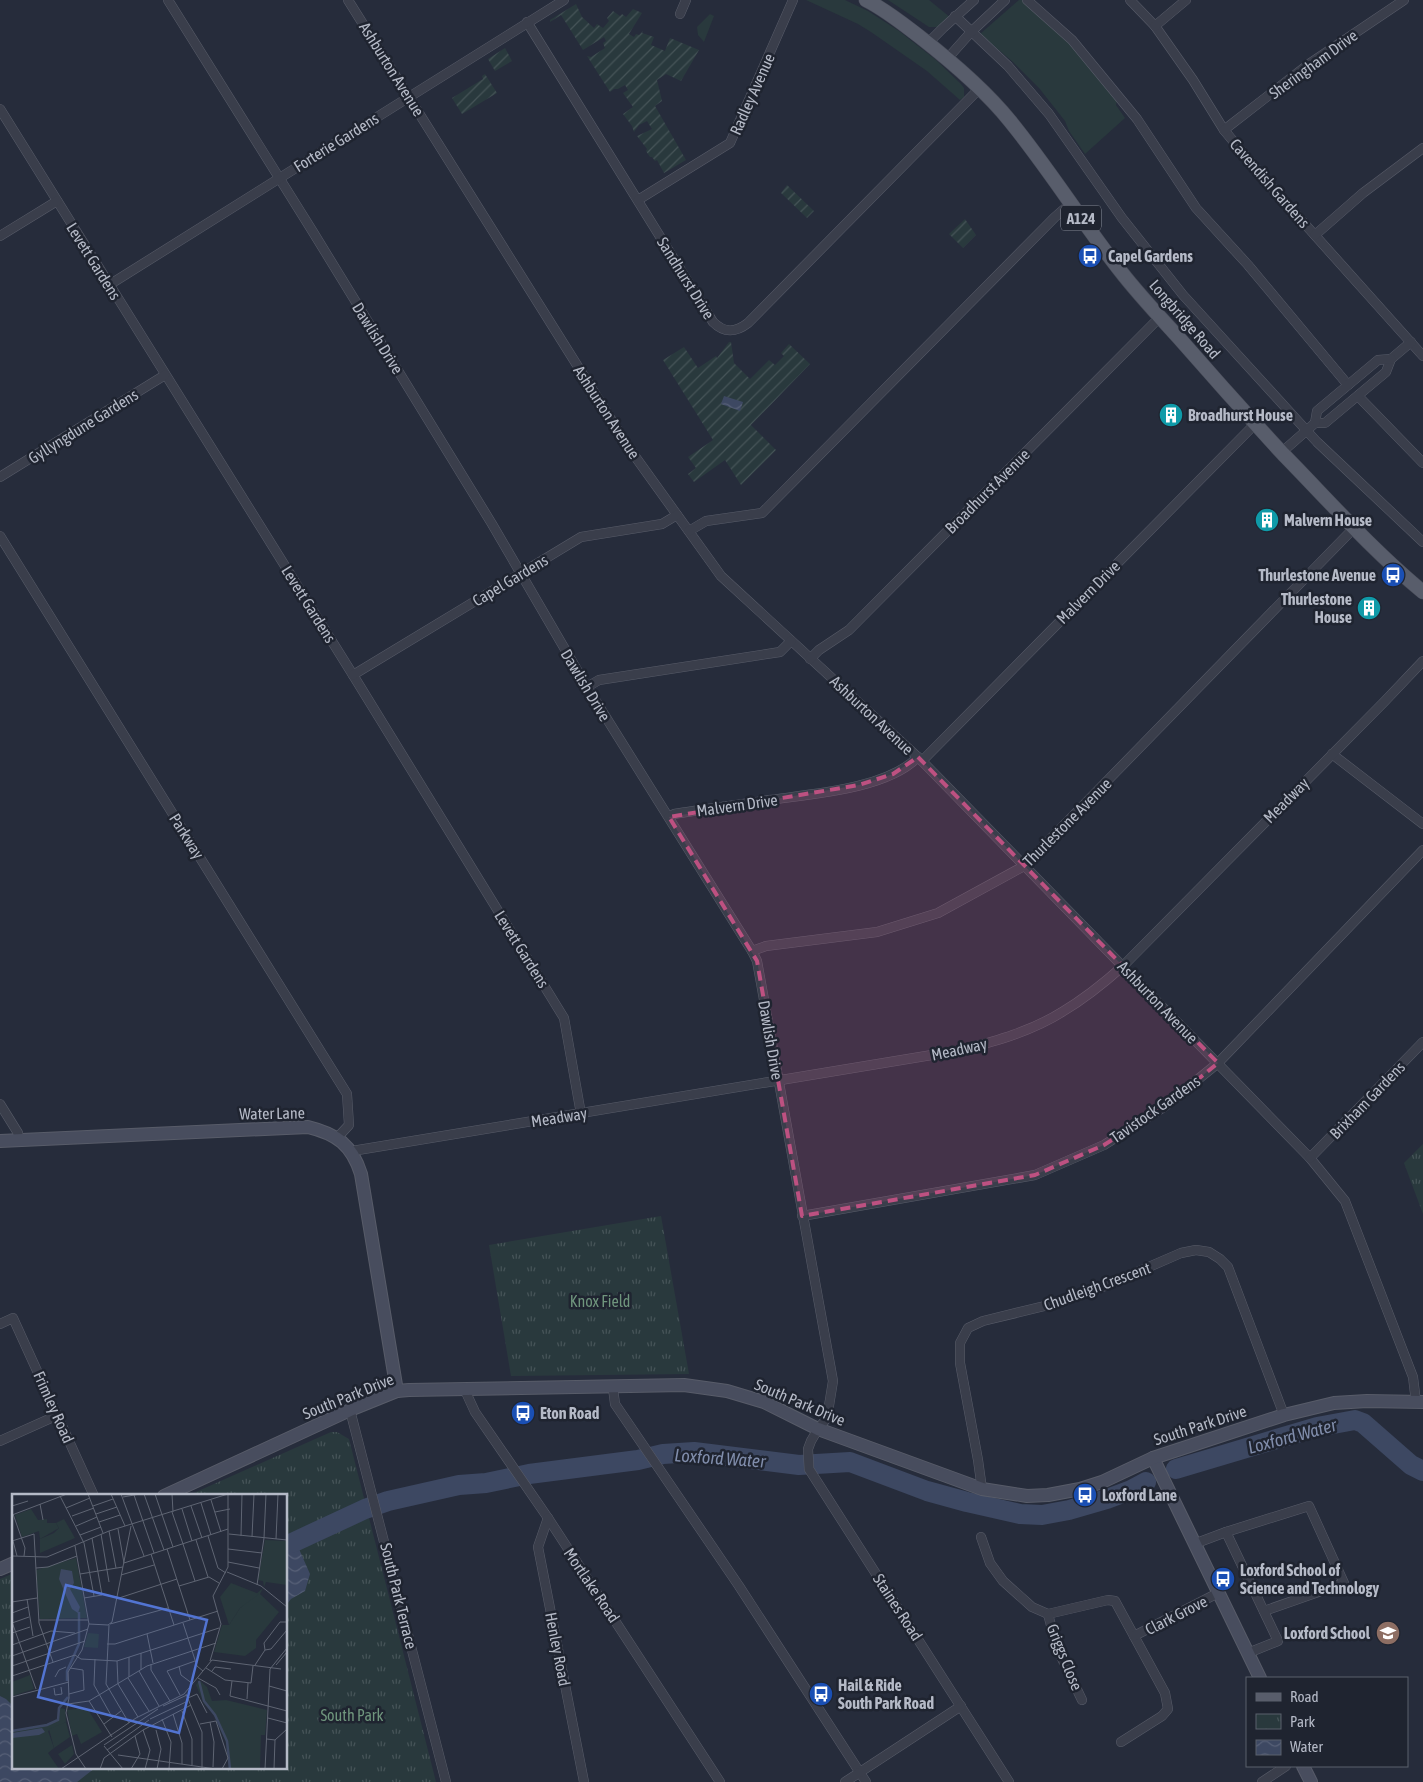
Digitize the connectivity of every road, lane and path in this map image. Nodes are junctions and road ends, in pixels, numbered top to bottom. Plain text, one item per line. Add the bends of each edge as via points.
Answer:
1 (168, 0) edge
2 (348, 0) edge
3 (564, 0) edge
4 (686, 0) edge
5 (793, 0) edge
6 (866, 0) edge
7 (974, 0) edge
8 (1005, 0) edge
9 (1027, 0) edge
10 (1130, 0) edge
11 (1186, 0) edge
12 (1404, 0) edge
13 (680, 14) dead end
14 (955, 16) junction
15 (528, 22) junction
16 (1155, 26) junction
17 (971, 32) junction
18 (928, 43) junction
19 (947, 59) junction
20 (979, 89) junction
21 (408, 96) junction
22 (0, 109) edge
23 (1224, 130) junction
24 (1423, 148) edge
25 (278, 178) junction
26 (638, 200) junction
27 (57, 201) junction
28 (1070, 204) junction
29 (1315, 235) junction
30 (0, 236) edge
31 (109, 285) junction
32 (1160, 317) junction
33 (1411, 342) junction
34 (1423, 356) edge
35 (1391, 359) junction
36 (165, 375) junction
37 (1348, 385) junction
38 (1358, 396) junction
39 (1315, 423) junction
40 (1255, 424) junction
41 (1307, 431) junction
42 (1282, 452) junction
43 (1423, 463) edge
44 (0, 477) edge
45 (677, 515) junction
46 (1354, 528) junction
47 (689, 531) junction
48 (0, 536) edge
49 (1423, 542) edge
50 (521, 573) junction
51 (1423, 592) edge
52 (791, 642) junction
53 (810, 659) junction
54 (1423, 661) edge
55 (353, 675) junction
56 (587, 686) junction
57 (1332, 754) junction
58 (920, 759) junction
59 (669, 817) junction
60 (1423, 824) edge
61 (1423, 850) edge
62 (1024, 866) junction
63 (752, 951) junction
64 (1123, 966) junction
65 (1423, 1042) edge
66 (1218, 1063) junction
67 (778, 1081) junction
68 (0, 1104) edge
69 (581, 1114) junction
70 (337, 1138) junction
71 (18, 1140) junction
72 (0, 1141) edge
73 (352, 1152) junction
74 (1310, 1158) junction
75 (802, 1216) junction
76 (0, 1324) edge
77 (464, 1388) junction
78 (613, 1388) junction
79 (397, 1391) junction
80 (1420, 1402) edge
81 (350, 1410) junction
82 (58, 1415) junction
83 (1284, 1415) junction
84 (818, 1428) junction
85 (0, 1441) edge
86 (1153, 1458) junction
87 (982, 1489) junction
88 (93, 1494) edge
89 (168, 1494) edge
90 (548, 1518) junction
91 (1226, 1532) junction
92 (981, 1537) dead end
93 (1194, 1544) junction
94 (12, 1563) edge
95 (0, 1568) edge
96 (1218, 1593) junction
97 (1264, 1611) junction
98 (1048, 1614) junction
99 (1134, 1636) junction
100 (1248, 1653) junction
101 (1260, 1677) edge
102 (1082, 1700) dead end
103 (961, 1706) junction
104 (1121, 1742) dead end
105 (1284, 1767) edge
106 (1304, 1767) edge
107 (860, 1773) junction
108 (446, 1782) edge
109 (584, 1782) edge
110 (720, 1782) edge
111 (846, 1782) edge
112 (866, 1782) edge
113 (1009, 1782) edge
114 (1262, 1782) edge
115 (1311, 1782) edge

1 - 25 street, Dawlish Drive
2 - 21 street, Ashburton Avenue
3 - 15 street, Forterie Gardens
4 - 13 street
5 - 26 street, Radley Avenue via 730,143
6 - 18 main road, Longbridge Road / A124
7 - 14 street
8 - 17 street
9 - 37 street via 1072,40 1137,119 1196,208
10 - 16 street, Cavendish Gardens
11 - 16 street
12 - 23 street, Sheringham Drive via 1309,64
14 - 17 street
14 - 18 street
15 - 21 street, Forterie Gardens
15 - 26 street, Sandhurst Drive
16 - 23 street, Cavendish Gardens
17 - 19 street
17 - 41 street via 1008,66 1049,114 1122,218 1183,295
18 - 19 main road, Longbridge Road / A124
19 - 20 main road, Longbridge Road / A124
20 - 26 street, Sandhurst Drive via 748,323 737,330 725,331 713,322
20 - 28 main road, Longbridge Road / A124 via 1045,166
21 - 25 street, Forterie Gardens
21 - 45 street, Ashburton Avenue via 629,448
22 - 27 street, Levett Gardens
23 - 29 street, Cavendish Gardens
24 - 29 street via 1363,192
25 - 31 street, Forterie Gardens
25 - 50 street, Dawlish Drive
27 - 30 street
27 - 31 street, Levett Gardens
28 - 32 main road, Longbridge Road / A124
28 - 47 street via 762,513 706,521
29 - 33 street, Cavendish Gardens
31 - 36 street, Levett Gardens
32 - 40 main road, Longbridge Road / A124
32 - 53 street, Broadhurst Avenue via 849,630
33 - 34 street, Cavendish Gardens
33 - 35 street
35 - 37 street via 1378,360
35 - 38 street via 1386,372
36 - 44 street, Gyllyngdune Gardens
36 - 55 street, Levett Gardens
37 - 39 street via 1317,411
38 - 39 street via 1325,423
38 - 43 street
39 - 41 street
40 - 42 main road, Longbridge Road / A124
40 - 58 street, Malvern Drive
41 - 42 street
41 - 49 street
42 - 46 main road, Longbridge Road / A124
45 - 47 street, Ashburton Avenue
45 - 50 street, Capel Gardens via 662,524 581,537
46 - 51 main road, Longbridge Road / A124
46 - 62 street, Thurlestone Avenue
47 - 52 street, Ashburton Avenue via 721,576
48 - 70 street, Parkway via 347,1094 349,1124
50 - 55 street, Capel Gardens
50 - 56 street, Dawlish Drive
52 - 53 street, Ashburton Avenue
52 - 56 street via 780,652 599,680
53 - 58 street, Ashburton Avenue
54 - 57 street, Meadway
55 - 69 street, Levett Gardens via 564,1018
56 - 59 street, Dawlish Drive
57 - 60 street
57 - 64 street, Meadway
58 - 59 street, Malvern Drive via 893,774 859,785
58 - 62 street, Ashburton Avenue
59 - 63 street, Dawlish Drive
61 - 66 street, Tavistock Gardens
62 - 63 street, Thurlestone Avenue via 938,913 877,932 766,946
62 - 64 street, Ashburton Avenue
63 - 67 street, Dawlish Drive via 757,961
64 - 66 street, Ashburton Avenue
64 - 67 street, Meadway via 1061,1013 1002,1040 962,1050
65 - 74 street, Brixham Gardens
66 - 74 street, Ashburton Avenue
66 - 75 street, Tavistock Gardens via 1164,1107 1104,1145 1035,1175
67 - 69 street, Meadway
67 - 75 street, Dawlish Drive
68 - 71 street via 18,1132
69 - 73 street, Meadway
70 - 71 street, Water Lane via 308,1127
70 - 73 street, Water Lane
71 - 72 street, Water Lane
73 - 79 street, Water Lane via 361,1174
74 - 80 street, Ashburton Avenue via 1345,1201
75 - 84 street, Dawlish Drive via 833,1381 827,1418
76 - 82 street, Frimley Road via 13,1318
77 - 78 street, South Park Drive
77 - 79 street, South Park Drive
77 - 90 street, Mortlake Road via 475,1412
78 - 84 street, South Park Drive via 684,1385 727,1391 764,1402
78 - 107 street via 616,1404
79 - 81 street, South Park Drive
80 - 83 street, South Park Drive via 1334,1402
81 - 89 street, South Park Drive
81 - 108 street, South Park Terrace
82 - 85 street
82 - 88 street, Frimley Road
83 - 86 street, South Park Drive
83 - 87 street, Chudleigh Crescent via 1228,1267 1209,1252 1181,1253 1057,1303 983,1320 968,1328 960,1343 960,1363
84 - 87 street, South Park Drive
84 - 103 street, Staines Road via 811,1441 808,1464
86 - 87 street, South Park Drive via 1102,1482 1048,1495 1027,1496
86 - 93 street
90 - 109 street, Henley Road via 538,1547
90 - 110 street, Mortlake Road
91 - 93 street
91 - 97 street
91 - 97 street via 1309,1506 1344,1583
92 - 98 street via 990,1563 1003,1581 1032,1607
93 - 96 street
94 - 95 street
96 - 99 street, Clark Grove
96 - 100 street
97 - 100 street via 1278,1641
98 - 99 street via 1114,1601
98 - 102 street, Griggs Close via 1058,1648
99 - 104 street via 1166,1693 1168,1709
100 - 101 street
103 - 107 street
103 - 113 street, Staines Road
105 - 114 street
106 - 115 street
107 - 111 street
107 - 112 street

